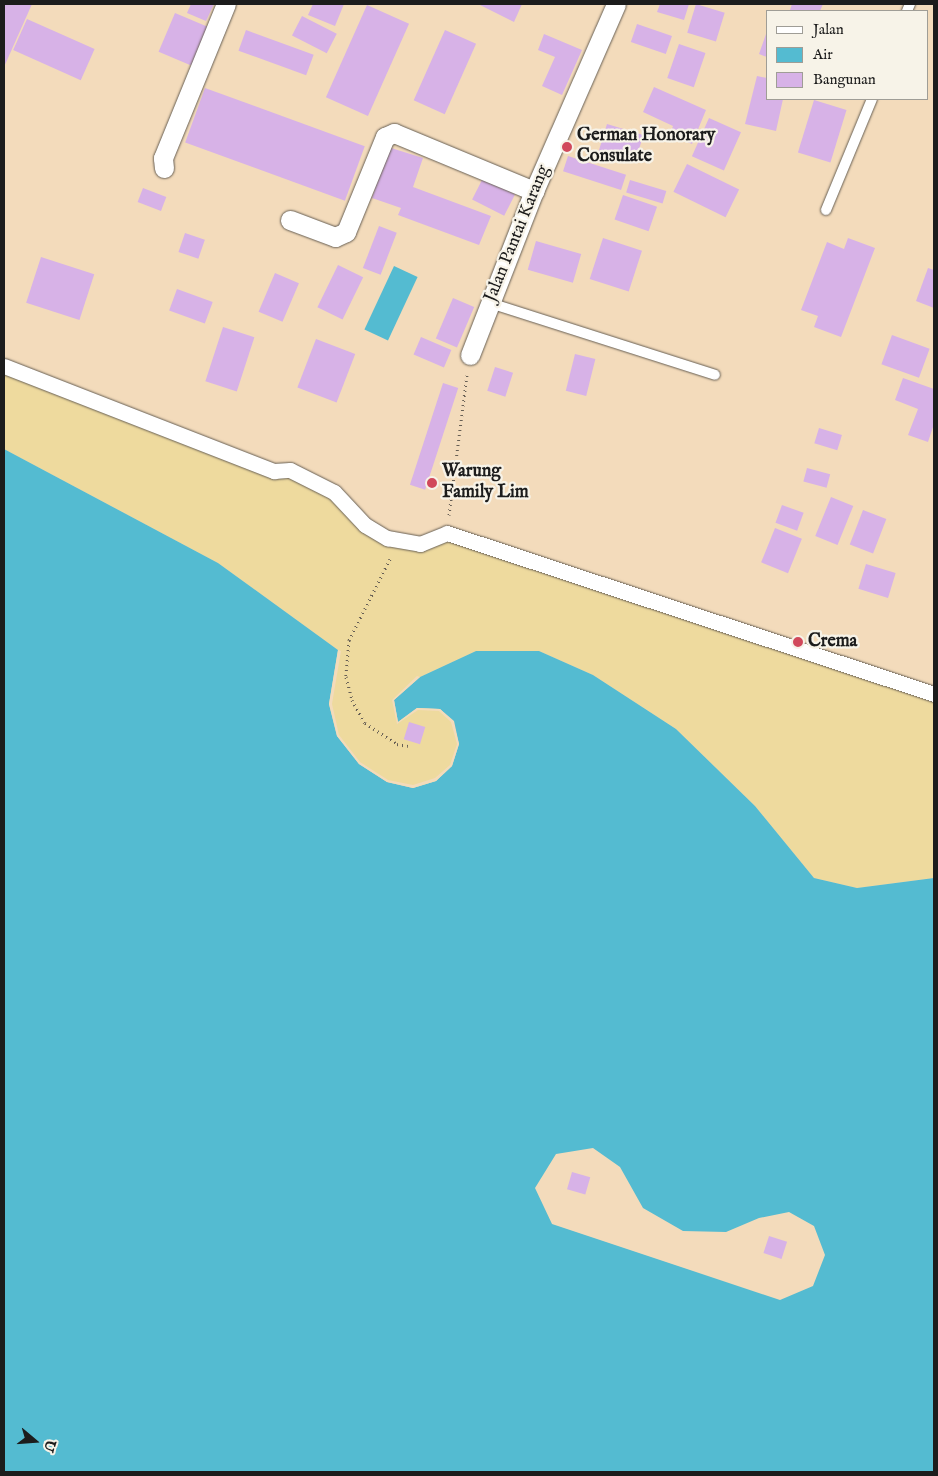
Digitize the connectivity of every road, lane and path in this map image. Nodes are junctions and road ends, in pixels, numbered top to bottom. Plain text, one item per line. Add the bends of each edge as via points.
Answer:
1 (226, 4) edge
2 (616, 4) edge
3 (872, 100) edge
4 (164, 168) dead end
5 (534, 191) junction
6 (826, 210) dead end
7 (290, 220) dead end
8 (490, 302) junction
9 (470, 355) joint
10 (4, 366) edge
11 (715, 375) dead end
12 (446, 533) junction
13 (400, 540) junction
14 (934, 694) edge
15 (408, 746) dead end

1 - 4 street via 163,158
2 - 5 street, Jalan Pantai Karang
3 - 6 lane
5 - 7 street via 394,133 386,137 346,232 335,237
5 - 8 street, Jalan Pantai Karang
8 - 9 street, Jalan Pantai Karang
8 - 11 lane
9 - 12 path
10 - 13 street via 274,471 290,470 334,492 365,525 387,538
12 - 13 street via 420,544
12 - 14 street
13 - 15 path via 349,640 346,677 352,700 365,723 397,744

